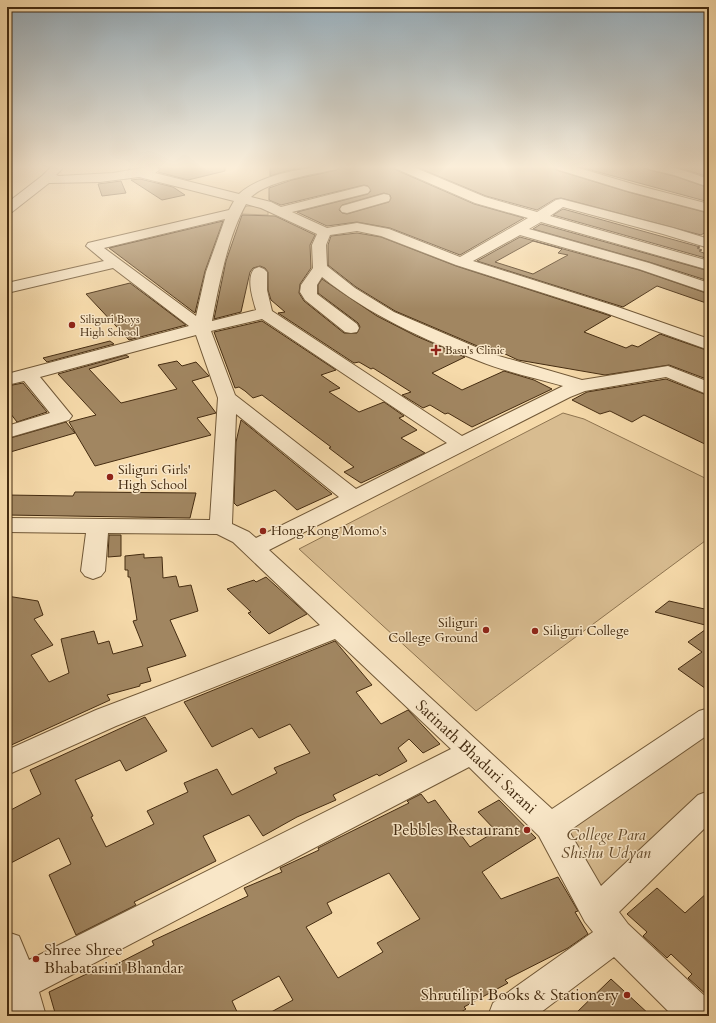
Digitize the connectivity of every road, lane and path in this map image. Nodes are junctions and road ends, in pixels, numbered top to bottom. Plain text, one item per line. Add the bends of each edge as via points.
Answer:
1 (234, 213) edge
2 (231, 214) edge
3 (287, 214) edge
4 (528, 214) edge
5 (545, 214) edge
6 (601, 214) edge
7 (318, 217) dead end
8 (540, 217) junction
9 (304, 222) junction
10 (680, 223) dead end
11 (518, 230) junction
12 (325, 232) junction
13 (668, 232) junction
14 (709, 244) edge
15 (461, 262) junction
16 (115, 263) junction
17 (709, 266) edge
18 (320, 268) junction
19 (259, 272) dead end
20 (7, 288) edge
21 (709, 288) edge
22 (265, 313) junction
23 (202, 328) junction
24 (351, 328) dead end
25 (709, 345) edge
26 (28, 374) junction
27 (7, 380) edge
28 (581, 386) junction
29 (709, 389) edge
30 (227, 398) junction
31 (7, 432) edge
32 (461, 444) junction
33 (354, 498) junction
34 (7, 525) edge
35 (98, 525) junction
36 (220, 527) junction
37 (253, 549) junction
38 (93, 571) dead end
39 (338, 628) junction
40 (709, 719) edge
41 (472, 752) junction
42 (7, 763) edge
43 (709, 804) edge
44 (550, 827) junction
45 (606, 923) junction
46 (7, 948) edge
47 (24, 1000) edge
48 (506, 1016) edge
49 (699, 1016) edge

1 - 23 street via 214,272
2 - 16 street via 93,246
3 - 9 street
4 - 8 street
5 - 8 street
6 - 13 street
7 - 9 street
8 - 11 street
8 - 17 street
9 - 12 street
10 - 13 street
11 - 15 street
11 - 21 street via 644,266
12 - 15 street via 351,228 374,230 394,235
12 - 18 street via 319,245
13 - 14 street
15 - 25 street via 609,309
16 - 20 street
16 - 23 street
18 - 24 street via 309,285 308,292
18 - 28 street via 349,291 388,315 486,358
19 - 22 street via 259,290
22 - 23 street
22 - 32 street
23 - 26 street
23 - 30 street
26 - 27 street
26 - 31 street via 62,416
28 - 29 street via 668,371
28 - 32 street via 563,392
30 - 33 street
30 - 36 street
32 - 33 street
33 - 37 street
34 - 35 street
35 - 36 street
35 - 38 street
36 - 37 street, Satinath Bhaduri Sarani via 241,537
37 - 39 street, Satinath Bhaduri Sarani
39 - 41 street, Satinath Bhaduri Sarani
39 - 42 street via 106,718
40 - 44 street
41 - 44 street, Satinath Bhaduri Sarani
41 - 47 street
43 - 45 street
44 - 45 street, Satinath Bhaduri Sarani
45 - 48 street
45 - 49 street, Satinath Bhaduri Sarani
46 - 47 street

